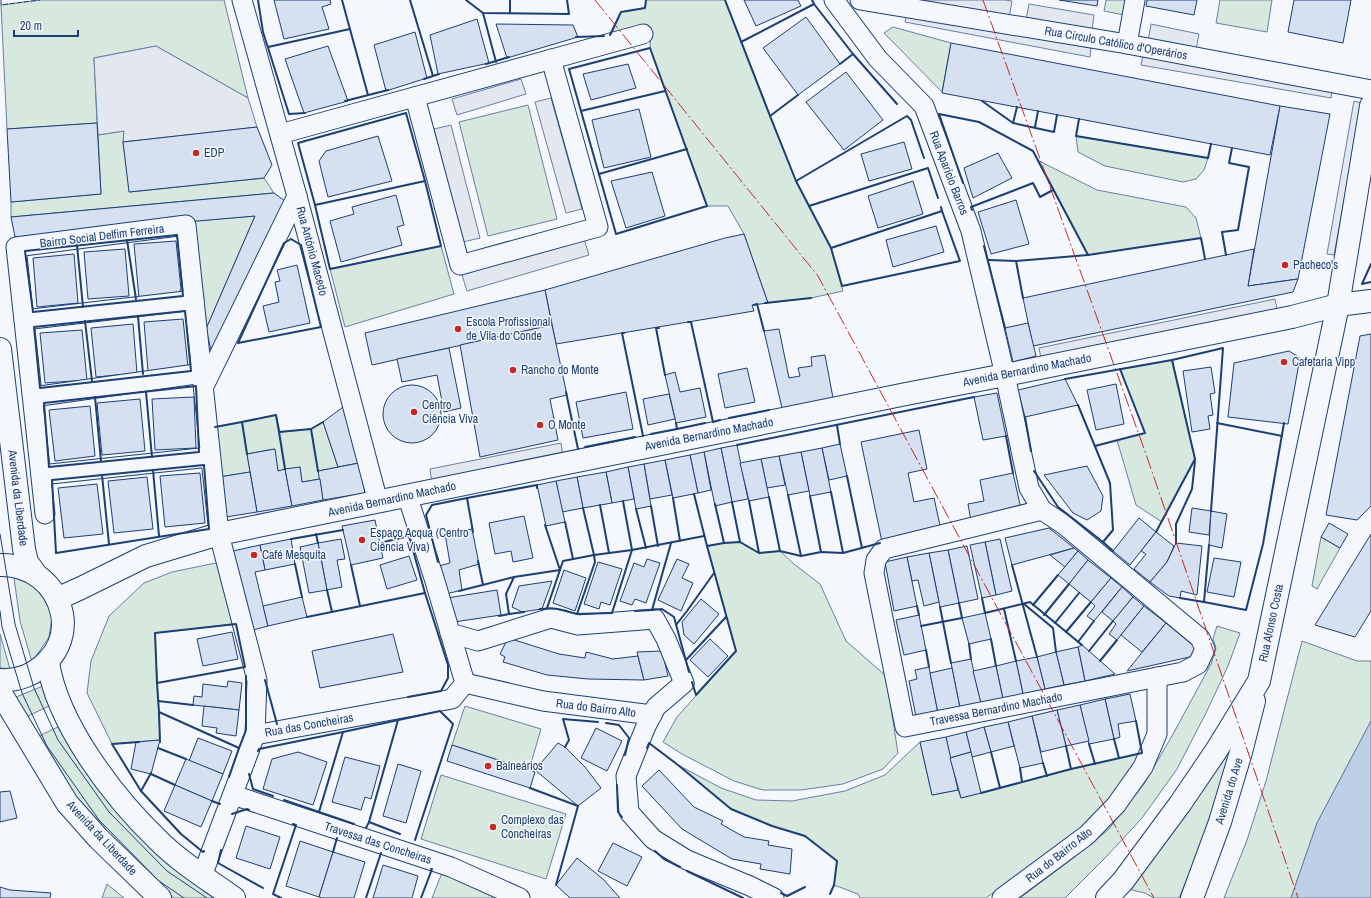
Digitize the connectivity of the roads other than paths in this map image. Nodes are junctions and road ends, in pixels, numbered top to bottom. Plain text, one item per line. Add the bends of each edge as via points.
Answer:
1 (242, 0) edge
2 (834, 0) edge
3 (860, 0) edge
4 (1135, 0) edge
5 (643, 34) dead end
6 (1127, 44) junction
7 (551, 59) junction
8 (1371, 90) edge
9 (415, 97) junction
10 (1371, 106) edge
11 (280, 134) junction
12 (297, 196) junction
13 (194, 300) junction
14 (1371, 301) edge
15 (1338, 306) junction
16 (24, 320) junction
17 (0, 349) edge
18 (1005, 375) junction
19 (203, 379) junction
20 (33, 397) junction
21 (210, 457) junction
22 (41, 474) junction
23 (407, 495) junction
24 (378, 502) junction
25 (1042, 510) junction
26 (45, 514) dead end
27 (219, 534) junction
28 (0, 565) edge
29 (35, 573) junction
30 (57, 599) junction
31 (450, 633) junction
32 (48, 662) junction
33 (1157, 677) junction
34 (0, 680) edge
35 (1259, 681) junction
36 (465, 684) junction
37 (0, 692) edge
38 (652, 715) junction
39 (255, 735) junction
40 (233, 795) junction
41 (202, 876) junction
42 (160, 898) edge
43 (234, 898) edge
44 (520, 898) edge
45 (774, 898) edge
46 (1002, 898) edge
47 (1107, 898) edge
48 (1192, 898) edge

1 - 11 street, Rua António Macedo
2 - 18 street, Rua Aparício Barros via 878,59 924,106 971,232
3 - 6 street, Rua Círculo Católico d'Operários
4 - 6 street
5 - 7 street
6 - 8 street, Rua Círculo Católico d'Operários
7 - 9 street
7 - 9 street via 598,227 460,265
9 - 11 street
10 - 15 main road, Rua Afonso Costa
11 - 12 street, Rua António Macedo
12 - 19 street
12 - 24 street, Rua António Macedo
13 - 16 street
13 - 16 street, Bairro Social Delfim Ferreira via 186,225 16,247
13 - 19 street, Bairro Social Delfim Ferreira
14 - 15 main road, Avenida Bernardino Machado
15 - 18 main road, Avenida Bernardino Machado
15 - 35 main road, Rua Afonso Costa
16 - 20 street, Bairro Social Delfim Ferreira
17 - 29 main road, Avenida da Liberdade via 24,549
18 - 23 main road, Avenida Bernardino Machado
18 - 25 street, Travessa Bernardino Machado via 1029,488
19 - 20 street
19 - 21 street, Bairro Social Delfim Ferreira
20 - 22 street, Bairro Social Delfim Ferreira
21 - 22 street
21 - 27 street, Bairro Social Delfim Ferreira
22 - 26 street, Bairro Social Delfim Ferreira
23 - 24 main road, Avenida Bernardino Machado
23 - 31 street
24 - 27 main road, Avenida Bernardino Machado
25 - 33 street, Travessa Bernardino Machado via 1200,638 1205,649 1198,664 1183,672
25 - 33 street, Travessa Bernardino Machado via 884,549 876,560 874,573 905,727
27 - 30 main road, Avenida Bernardino Machado via 146,556
27 - 39 street, Rua das Concheiras via 257,680
28 - 29 main road via 20,567
29 - 30 main road via 48,584
30 - 32 main road via 62,615 62,632 57,648
31 - 36 street
31 - 38 street via 478,641 551,618 578,625 655,619 684,683 656,707
32 - 34 main road via 30,675
32 - 41 main road via 55,691 67,720 84,750 109,785 159,842
33 - 46 street, Rua do Bairro Alto via 1157,734 1143,768 1116,805 1087,835
35 - 47 main road, Rua Afonso Costa via 1216,752 1180,804
35 - 48 main road, Avenida do Ave via 1220,822
36 - 38 street, Rua do Bairro Alto via 542,702
36 - 39 street, Rua das Concheiras via 452,699
37 - 42 main road, Avenida da Liberdade via 67,803 98,838
38 - 45 street, Rua do Bairro Alto via 626,776 629,812 653,839 687,860
39 - 40 street
40 - 41 street
40 - 44 street, Travessa das Concheiras via 451,867
41 - 43 main road

